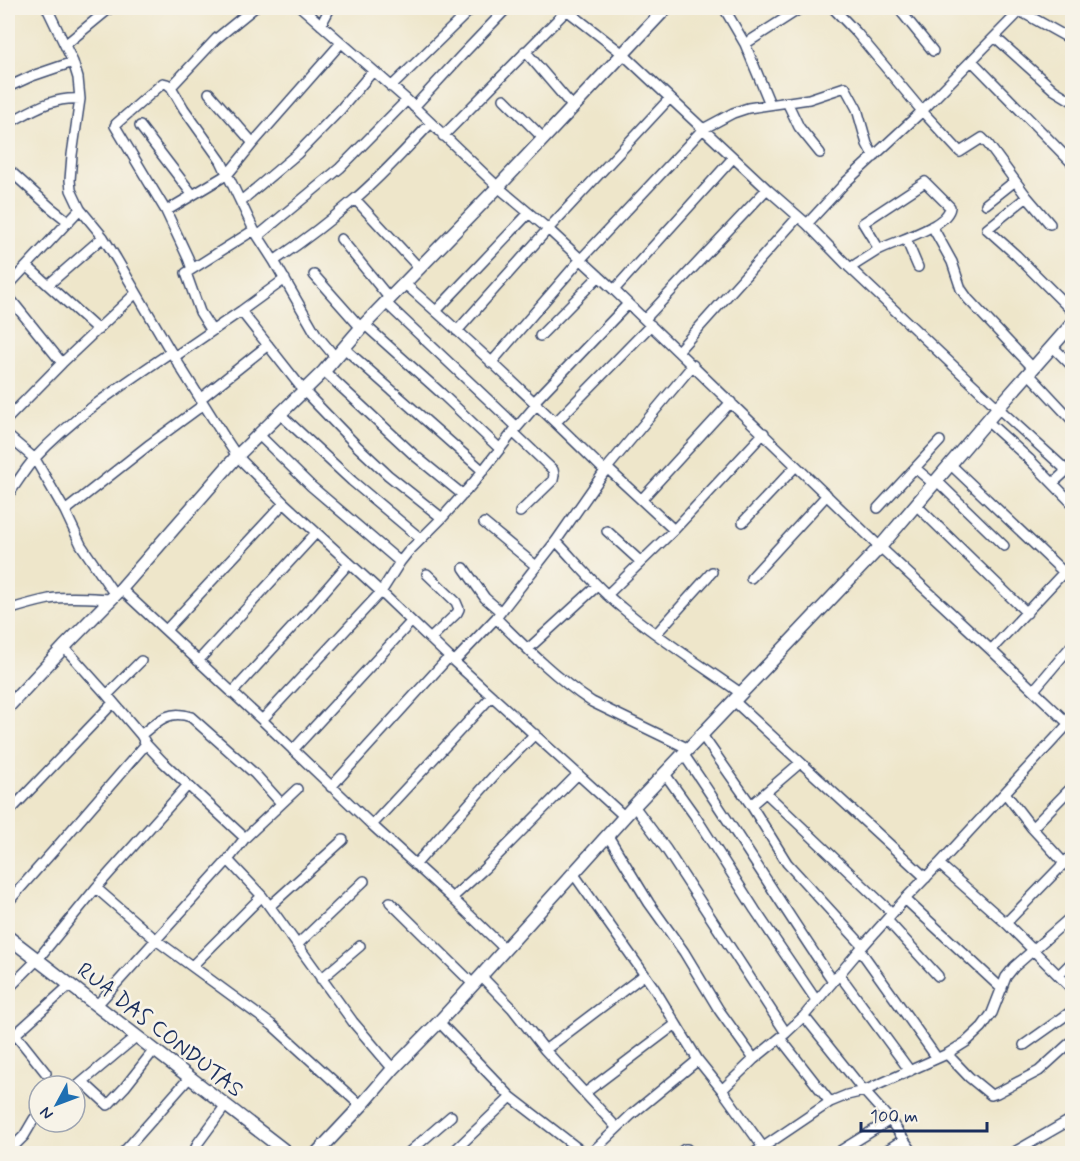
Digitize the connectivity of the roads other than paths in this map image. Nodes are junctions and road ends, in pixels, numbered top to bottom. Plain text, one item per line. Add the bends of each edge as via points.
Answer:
1 (47, 8) edge
2 (110, 8) edge
3 (254, 8) edge
4 (302, 8) edge
5 (330, 8) edge
6 (470, 8) edge
7 (507, 8) edge
8 (566, 8) edge
9 (666, 8) edge
10 (724, 8) edge
11 (801, 8) edge
12 (898, 8) edge
13 (838, 9) edge
14 (1022, 9) edge
15 (321, 25) junction
16 (995, 37) junction
17 (1072, 40) edge
18 (341, 43) junction
19 (745, 44) junction
20 (65, 45) junction
21 (525, 51) junction
22 (933, 51) dead end
23 (623, 54) junction
24 (972, 61) junction
25 (73, 62) junction
26 (373, 71) junction
27 (8, 87) edge
28 (171, 87) junction
29 (391, 87) junction
30 (209, 93) dead end
31 (670, 98) junction
32 (80, 99) junction
33 (504, 99) dead end
34 (1072, 101) edge
35 (787, 102) junction
36 (411, 104) junction
37 (771, 104) junction
38 (573, 107) junction
39 (922, 111) junction
40 (8, 123) edge
41 (431, 123) junction
42 (140, 126) dead end
43 (703, 129) junction
44 (443, 136) junction
45 (543, 138) junction
46 (253, 143) junction
47 (820, 153) dead end
48 (874, 157) junction
49 (733, 158) junction
50 (1072, 164) edge
51 (8, 169) edge
52 (228, 174) junction
53 (1015, 181) junction
54 (498, 187) junction
55 (767, 189) junction
56 (192, 194) junction
57 (1027, 197) junction
58 (355, 199) junction
59 (241, 201) junction
60 (986, 204) dead end
61 (80, 209) junction
62 (166, 211) junction
63 (529, 213) junction
64 (798, 217) junction
65 (69, 222) junction
66 (807, 224) junction
67 (1050, 224) dead end
68 (932, 226) junction
69 (548, 229) junction
70 (256, 233) junction
71 (103, 237) junction
72 (340, 239) dead end
73 (906, 239) junction
74 (879, 249) junction
75 (580, 260) junction
76 (274, 261) junction
77 (27, 266) junction
78 (918, 267) dead end
79 (850, 268) junction
80 (192, 269) junction
81 (420, 269) junction
82 (314, 275) dead end
83 (599, 276) junction
84 (285, 279) junction
85 (405, 284) junction
86 (48, 285) junction
87 (8, 286) edge
88 (614, 290) junction
89 (136, 293) junction
90 (8, 296) edge
91 (388, 301) junction
92 (628, 304) junction
93 (241, 311) junction
94 (436, 311) junction
95 (1072, 312) edge
96 (648, 322) junction
97 (363, 326) junction
98 (98, 330) junction
99 (1071, 330) edge
100 (212, 331) junction
101 (457, 331) junction
102 (540, 336) dead end
103 (268, 345) junction
104 (1053, 347) junction
105 (678, 351) junction
106 (340, 353) junction
107 (172, 354) junction
108 (62, 363) junction
109 (491, 363) junction
110 (693, 365) junction
111 (1072, 366) edge
112 (324, 371) junction
113 (1031, 371) junction
114 (304, 391) junction
115 (202, 402) junction
116 (731, 402) junction
117 (535, 403) junction
118 (998, 408) junction
119 (279, 414) junction
120 (8, 418) edge
121 (1072, 420) edge
122 (987, 421) junction
123 (556, 422) junction
124 (515, 430) junction
125 (764, 433) junction
126 (258, 434) junction
127 (8, 436) edge
128 (940, 441) dead end
129 (500, 449) junction
130 (237, 456) junction
131 (35, 459) junction
132 (951, 465) junction
133 (796, 466) junction
134 (915, 468) junction
135 (606, 469) junction
136 (483, 471) junction
137 (936, 483) junction
138 (1053, 483) junction
139 (8, 495) edge
140 (463, 495) junction
141 (827, 495) junction
142 (642, 499) junction
143 (284, 503) junction
144 (1072, 503) edge
145 (916, 505) junction
146 (878, 508) dead end
147 (64, 512) junction
148 (520, 512) dead end
149 (442, 518) junction
150 (743, 522) dead end
151 (484, 523) dead end
152 (674, 530) junction
153 (607, 531) dead end
154 (316, 533) junction
155 (421, 539) junction
156 (556, 541) junction
157 (1004, 546) dead end
158 (880, 547) junction
159 (400, 562) junction
160 (641, 562) junction
161 (349, 563) junction
162 (536, 566) junction
163 (464, 568) dead end
164 (1065, 571) junction
165 (712, 572) dead end
166 (427, 574) dead end
167 (751, 578) dead end
168 (1072, 580) edge
169 (597, 586) junction
170 (381, 592) junction
171 (115, 594) junction
172 (607, 595) junction
173 (8, 610) edge
174 (1027, 613) junction
175 (498, 615) junction
176 (411, 622) junction
177 (166, 630) junction
178 (656, 634) junction
179 (430, 639) junction
180 (1072, 645) edge
181 (64, 647) junction
182 (528, 650) junction
183 (992, 650) junction
184 (452, 659) junction
185 (141, 661) dead end
186 (198, 661) junction
187 (1034, 690) junction
188 (232, 693) junction
189 (492, 696) junction
190 (738, 698) junction
191 (110, 699) junction
192 (8, 707) edge
193 (262, 720) junction
194 (1071, 724) edge
195 (535, 734) junction
196 (702, 735) junction
197 (143, 740) junction
198 (293, 750) junction
199 (686, 752) junction
200 (800, 763) junction
201 (665, 774) junction
202 (577, 775) junction
203 (188, 785) junction
204 (331, 787) junction
205 (1072, 787) edge
206 (297, 789) dead end
207 (766, 793) junction
208 (1005, 793) junction
209 (281, 803) junction
210 (751, 805) junction
211 (634, 806) junction
212 (8, 813) edge
213 (625, 817) junction
214 (372, 825) junction
215 (1032, 828) junction
216 (608, 836) junction
217 (246, 838) junction
218 (343, 840) dead end
219 (1072, 855) edge
220 (228, 860) junction
221 (939, 864) junction
222 (1065, 864) junction
223 (415, 865) junction
224 (573, 873) junction
225 (926, 878) junction
226 (364, 881) dead end
227 (96, 888) junction
228 (262, 896) junction
229 (452, 898) junction
230 (905, 899) junction
231 (8, 902) edge
232 (390, 902) dead end
233 (270, 906) junction
234 (1072, 916) edge
235 (890, 917) junction
236 (1006, 923) junction
237 (8, 937) edge
238 (156, 940) junction
239 (297, 945) junction
240 (360, 946) dead end
241 (861, 948) junction
242 (506, 949) junction
243 (1034, 951) junction
244 (38, 959) junction
245 (1072, 962) edge
246 (192, 966) junction
247 (644, 975) junction
248 (1059, 975) junction
249 (938, 976) dead end
250 (836, 977) junction
251 (321, 979) junction
252 (478, 980) junction
253 (70, 985) junction
254 (8, 989) edge
255 (1072, 989) edge
256 (1002, 990) junction
257 (816, 1000) junction
258 (97, 1005) junction
259 (1072, 1011) edge
260 (804, 1016) junction
261 (439, 1022) junction
262 (675, 1024) junction
263 (137, 1036) junction
264 (783, 1036) junction
265 (11, 1038) edge
266 (1072, 1041) edge
267 (1024, 1045) dead end
268 (154, 1050) junction
269 (545, 1050) junction
270 (947, 1054) junction
271 (937, 1058) junction
272 (698, 1059) junction
273 (754, 1059) junction
274 (393, 1069) junction
275 (910, 1071) junction
276 (46, 1072) dead end
277 (190, 1077) junction
278 (87, 1078) edge
279 (722, 1090) junction
280 (87, 1091) edge
281 (864, 1091) junction
282 (585, 1093) junction
283 (511, 1097) junction
284 (830, 1102) junction
285 (226, 1105) junction
286 (361, 1106) junction
287 (451, 1116) dead end
288 (1072, 1119) edge
289 (890, 1120) junction
290 (617, 1128) junction
291 (27, 1131) edge
292 (904, 1139) junction
293 (766, 1150) edge
294 (8, 1152) edge
295 (289, 1153) edge
296 (122, 1154) edge
297 (193, 1154) edge
298 (316, 1154) edge
299 (407, 1154) edge
300 (451, 1154) edge
301 (585, 1154) edge
302 (590, 1154) edge
303 (678, 1154) edge
304 (691, 1154) edge
305 (753, 1154) edge
306 (836, 1154) edge
307 (881, 1154) edge
308 (914, 1154) edge
309 (1011, 1154) edge

1 - 20 street
2 - 20 street
3 - 28 street via 216,39
4 - 15 street
5 - 15 street
6 - 29 street
7 - 36 street
8 - 21 street
8 - 23 street
9 - 23 street
10 - 19 street
11 - 19 street
12 - 22 street
13 - 39 street
14 - 16 street
14 - 17 street
15 - 18 street
16 - 24 street
16 - 34 street via 1054,90
18 - 26 street
18 - 46 street
19 - 37 street
20 - 25 street
21 - 38 street
21 - 44 street
23 - 31 street
23 - 38 street
24 - 39 street
24 - 50 street
25 - 27 street
25 - 32 street
26 - 29 street
26 - 59 street via 297,154
28 - 52 street
28 - 62 street via 163,83 115,126
29 - 36 street
30 - 46 street
31 - 43 street
31 - 69 street
32 - 40 street via 56,100
32 - 61 street via 70,180
33 - 45 street
35 - 37 street
35 - 47 street via 799,127
35 - 48 street via 845,87
36 - 41 street
36 - 70 street via 340,168
37 - 43 street via 733,113
38 - 45 street
39 - 48 street
39 - 53 street via 960,152 982,138
41 - 44 street
41 - 58 street
42 - 56 street
43 - 49 street
43 - 75 street
44 - 54 street
45 - 54 street
46 - 52 street
48 - 66 street
49 - 55 street
49 - 88 street
51 - 65 street via 14,180
52 - 56 street
52 - 59 street
53 - 57 street
53 - 60 street
54 - 63 street
54 - 81 street
55 - 64 street
55 - 96 street
56 - 62 street
57 - 67 street
57 - 95 street via 988,231
58 - 76 street
58 - 81 street
59 - 70 street
61 - 65 street
61 - 71 street
62 - 80 street
63 - 69 street
63 - 94 street
64 - 66 street
64 - 105 street
65 - 77 street
66 - 79 street
68 - 73 street
68 - 74 street via 947,215 950,207 925,182 863,223
68 - 113 street via 952,262 961,289
69 - 75 street
69 - 101 street
70 - 76 street
70 - 80 street
71 - 86 street
71 - 89 street
72 - 91 street
73 - 74 street
73 - 78 street
74 - 79 street
75 - 83 street
75 - 109 street
76 - 84 street
77 - 86 street
77 - 87 street
79 - 118 street
80 - 100 street via 186,275
81 - 85 street
82 - 97 street
83 - 88 street
83 - 102 street
84 - 93 street
84 - 106 street via 316,334
85 - 91 street
85 - 94 street
86 - 98 street
88 - 92 street
89 - 98 street
89 - 107 street
90 - 108 street
91 - 97 street
91 - 124 street
92 - 96 street
92 - 117 street
93 - 100 street
93 - 103 street
94 - 101 street
96 - 105 street
96 - 123 street
97 - 106 street
97 - 129 street
98 - 108 street
99 - 104 street
100 - 107 street
101 - 109 street
103 - 114 street
103 - 115 street
104 - 111 street
104 - 113 street
105 - 110 street
106 - 112 street
106 - 136 street
107 - 115 street
107 - 131 street via 107,397
108 - 120 street
109 - 117 street
110 - 116 street
110 - 135 street
112 - 114 street
112 - 140 street
113 - 118 street
113 - 121 street
114 - 119 street
114 - 149 street via 388,475
115 - 130 street
115 - 147 street
116 - 125 street
116 - 142 street
117 - 123 street
117 - 124 street
118 - 122 street
118 - 138 street via 1064,468
119 - 126 street
119 - 155 street
122 - 132 street
122 - 138 street
123 - 135 street
124 - 129 street
124 - 148 street via 554,475
125 - 133 street
125 - 152 street
126 - 130 street
126 - 159 street via 311,486
127 - 131 street
128 - 134 street
129 - 136 street
130 - 143 street
130 - 171 street
131 - 139 street
131 - 147 street
132 - 137 street
132 - 164 street
133 - 141 street
133 - 150 street
134 - 137 street
134 - 146 street
135 - 142 street
135 - 156 street
136 - 140 street
137 - 145 street
137 - 157 street
138 - 144 street
140 - 149 street
141 - 158 street
141 - 167 street
142 - 152 street
143 - 154 street
143 - 177 street
145 - 158 street
145 - 174 street
147 - 171 street
149 - 155 street
151 - 162 street
152 - 160 street
153 - 160 street
154 - 161 street
154 - 186 street
155 - 159 street
156 - 162 street
156 - 169 street
158 - 183 street
158 - 190 street
159 - 170 street
160 - 172 street
161 - 170 street
161 - 188 street
162 - 175 street
163 - 175 street
164 - 168 street
164 - 174 street
165 - 178 street
166 - 179 street via 459,609
169 - 172 street
169 - 182 street
170 - 176 street
170 - 193 street
171 - 173 street via 48,599
171 - 177 street
171 - 181 street
172 - 178 street
174 - 183 street
175 - 182 street
175 - 184 street
176 - 179 street
176 - 198 street
177 - 186 street
178 - 190 street
179 - 184 street
180 - 187 street
181 - 191 street
181 - 192 street
182 - 199 street via 592,702
183 - 187 street
184 - 189 street
184 - 204 street
185 - 191 street
186 - 188 street
187 - 194 street
188 - 193 street
189 - 195 street
189 - 214 street
190 - 196 street
190 - 200 street
191 - 197 street
191 - 212 street
193 - 198 street
194 - 208 street
195 - 202 street
195 - 223 street
196 - 199 street
196 - 210 street
197 - 203 street
197 - 209 street via 161,719 171,714 191,717 255,774
197 - 231 street
198 - 204 street
199 - 201 street
199 - 250 street via 799,930
200 - 207 street
200 - 225 street
201 - 211 street
201 - 257 street
202 - 213 street
202 - 229 street
203 - 217 street
203 - 227 street
204 - 214 street
205 - 215 street
206 - 209 street
207 - 210 street
207 - 235 street
208 - 215 street
208 - 221 street
209 - 217 street
210 - 241 street via 787,862
211 - 213 street
211 - 264 street via 666,849
213 - 216 street
214 - 223 street
215 - 222 street
216 - 224 street
216 - 273 street
217 - 220 street
218 - 233 street
219 - 222 street
220 - 228 street
220 - 238 street
221 - 225 street
221 - 236 street
222 - 236 street
223 - 229 street
224 - 242 street
224 - 247 street
225 - 230 street
226 - 239 street
227 - 238 street
227 - 244 street
228 - 233 street
228 - 246 street
229 - 242 street
230 - 235 street
230 - 256 street
232 - 252 street
233 - 239 street
234 - 243 street
235 - 241 street
235 - 249 street
236 - 243 street
237 - 244 street, RUA DAS CONDUTAS
238 - 246 street
238 - 258 street
239 - 251 street
240 - 251 street
241 - 250 street
241 - 271 street
242 - 252 street
243 - 248 street
243 - 256 street via 1014,967
244 - 253 street, RUA DAS CONDUTAS
244 - 254 street
245 - 248 street
246 - 286 street via 272,1025
247 - 262 street
247 - 269 street
248 - 255 street
250 - 257 street
250 - 275 street
251 - 274 street
252 - 261 street
252 - 269 street via 512,1008
253 - 258 street, RUA DAS CONDUTAS
253 - 265 street
256 - 270 street via 982,1027
257 - 260 street
258 - 263 street, RUA DAS CONDUTAS
259 - 267 street
260 - 264 street
260 - 281 street
261 - 274 street
261 - 283 street
262 - 272 street
262 - 282 street
263 - 268 street, RUA DAS CONDUTAS
263 - 278 street
264 - 273 street
264 - 284 street
265 - 276 street
266 - 270 street via 1039,1071 991,1095
268 - 277 street, RUA DAS CONDUTAS
268 - 280 street via 108,1105
269 - 282 street
270 - 271 street
271 - 275 street
272 - 279 street
272 - 290 street
273 - 279 street
274 - 286 street
275 - 281 street
277 - 285 street, RUA DAS CONDUTAS
277 - 296 street
279 - 293 street
281 - 284 street
281 - 289 street
282 - 290 street
283 - 300 street
283 - 301 street
284 - 293 street
285 - 295 street, RUA DAS CONDUTAS
285 - 297 street
286 - 298 street
287 - 299 street
288 - 309 street
289 - 292 street
289 - 306 street
290 - 302 street
291 - 294 street
292 - 307 street
292 - 308 street
293 - 305 street
303 - 304 street via 685,1149

